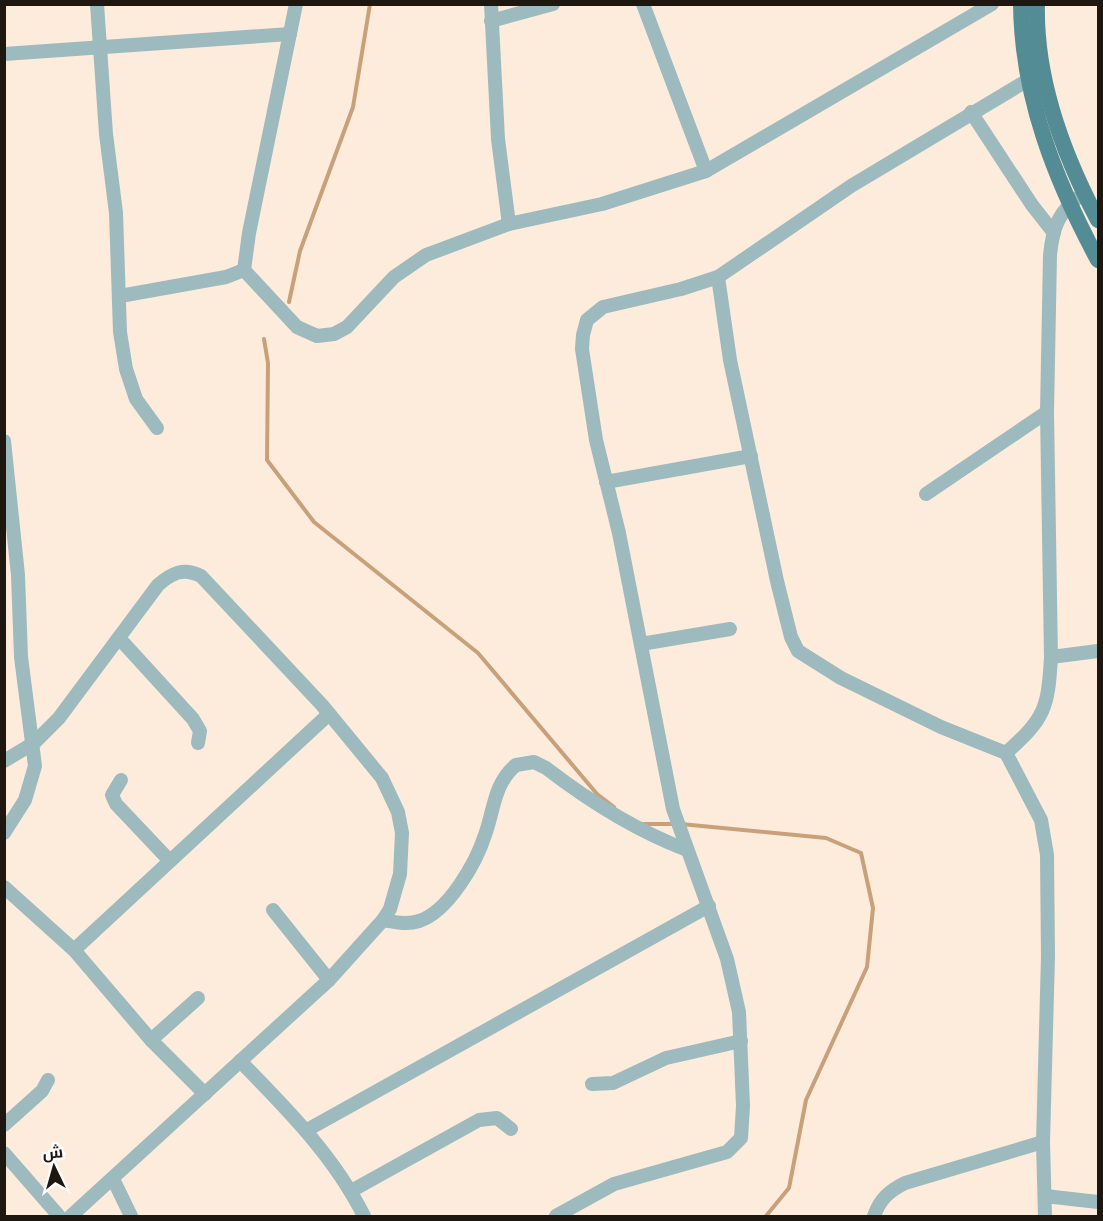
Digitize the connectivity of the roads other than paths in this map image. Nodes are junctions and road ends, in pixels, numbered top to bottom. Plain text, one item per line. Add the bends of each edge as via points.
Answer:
1 (97, 4) edge
2 (296, 4) edge
3 (490, 4) edge
4 (553, 4) edge
5 (643, 4) edge
6 (992, 4) edge
7 (1021, 4) edge
8 (1037, 4) edge
9 (491, 21) junction
10 (290, 34) junction
11 (100, 47) junction
12 (4, 54) edge
13 (1028, 80) junction
14 (971, 112) junction
15 (706, 171) junction
16 (1084, 193) junction
17 (1068, 204) junction
18 (1098, 220) edge
19 (510, 224) junction
20 (1054, 233) junction
21 (1098, 260) edge
22 (244, 270) junction
23 (718, 277) junction
24 (120, 296) junction
25 (1047, 412) junction
26 (157, 428) dead end
27 (5, 444) edge
28 (751, 456) junction
29 (606, 482) junction
30 (926, 494) dead end
31 (10, 548) edge
32 (730, 629) dead end
33 (119, 638) junction
34 (641, 644) junction
35 (1098, 651) edge
36 (1052, 657) junction
37 (329, 714) junction
38 (34, 743) junction
39 (198, 743) dead end
40 (1006, 753) junction
41 (4, 761) edge
42 (121, 780) dead end
43 (4, 833) edge
44 (687, 850) junction
45 (169, 860) junction
46 (4, 887) edge
47 (709, 906) junction
48 (273, 910) dead end
49 (383, 920) junction
50 (74, 950) junction
51 (329, 980) junction
52 (198, 998) dead end
53 (151, 1040) junction
54 (741, 1041) junction
55 (240, 1061) junction
56 (48, 1080) dead end
57 (592, 1084) dead end
58 (206, 1094) junction
59 (4, 1125) edge
60 (512, 1129) dead end
61 (307, 1130) junction
62 (1043, 1143) junction
63 (4, 1153) edge
64 (113, 1179) junction
65 (351, 1191) junction
66 (1045, 1196) junction
67 (1098, 1202) edge
68 (59, 1216) edge
69 (70, 1216) edge
70 (131, 1216) edge
71 (364, 1216) edge
72 (556, 1216) edge
73 (874, 1216) edge
74 (1045, 1216) edge

1 - 11 street
2 - 10 street
3 - 9 street
4 - 9 street
5 - 15 street
6 - 15 street
7 - 13 main road
8 - 16 main road via 1037,36 1050,101
9 - 19 street via 498,139
10 - 11 street
10 - 22 street
11 - 12 street
11 - 24 street
13 - 14 street
13 - 17 main road via 1049,156
14 - 20 street
14 - 23 street via 851,186
15 - 19 street via 625,197
16 - 17 street
16 - 18 main road
17 - 20 street
17 - 21 main road
19 - 22 street via 412,262 347,327 324,337 297,327
20 - 25 street via 1050,255
22 - 24 street via 226,277
23 - 28 street via 730,360
23 - 29 street via 611,304 587,320 583,335 584,368
24 - 26 street via 120,332 129,383
25 - 30 street
25 - 36 street
27 - 31 street
28 - 29 street
28 - 40 street via 784,615 798,651 841,678 941,727
29 - 34 street
31 - 38 street
32 - 34 street
33 - 37 street via 158,585 180,571 192,572 201,576
33 - 38 street via 66,710
33 - 39 street via 193,719 200,731
34 - 44 street via 673,809
35 - 36 street
36 - 40 street via 1043,711 1035,726
37 - 45 street
37 - 49 street via 382,778 398,812 402,833 400,874
38 - 41 street
38 - 43 street via 32,785
40 - 62 street via 1041,820 1047,855
42 - 45 street via 112,795 116,804
44 - 47 street
44 - 49 street via 622,819 534,762 516,765 499,785 485,835 462,883 421,921 406,924
45 - 50 street
46 - 50 street
47 - 54 street via 727,959
47 - 61 street
48 - 51 street
49 - 51 street
50 - 53 street
51 - 55 street
52 - 53 street
53 - 58 street
54 - 57 street via 666,1058 614,1083
54 - 72 street via 742,1130 733,1147 718,1155 614,1184
55 - 58 street
55 - 61 street
56 - 59 street via 42,1091
58 - 64 street
60 - 65 street via 497,1118 479,1120
61 - 65 street
62 - 66 street
62 - 73 street via 905,1183 888,1192
63 - 68 street
64 - 69 street
64 - 70 street
65 - 71 street
66 - 67 street
66 - 74 street

